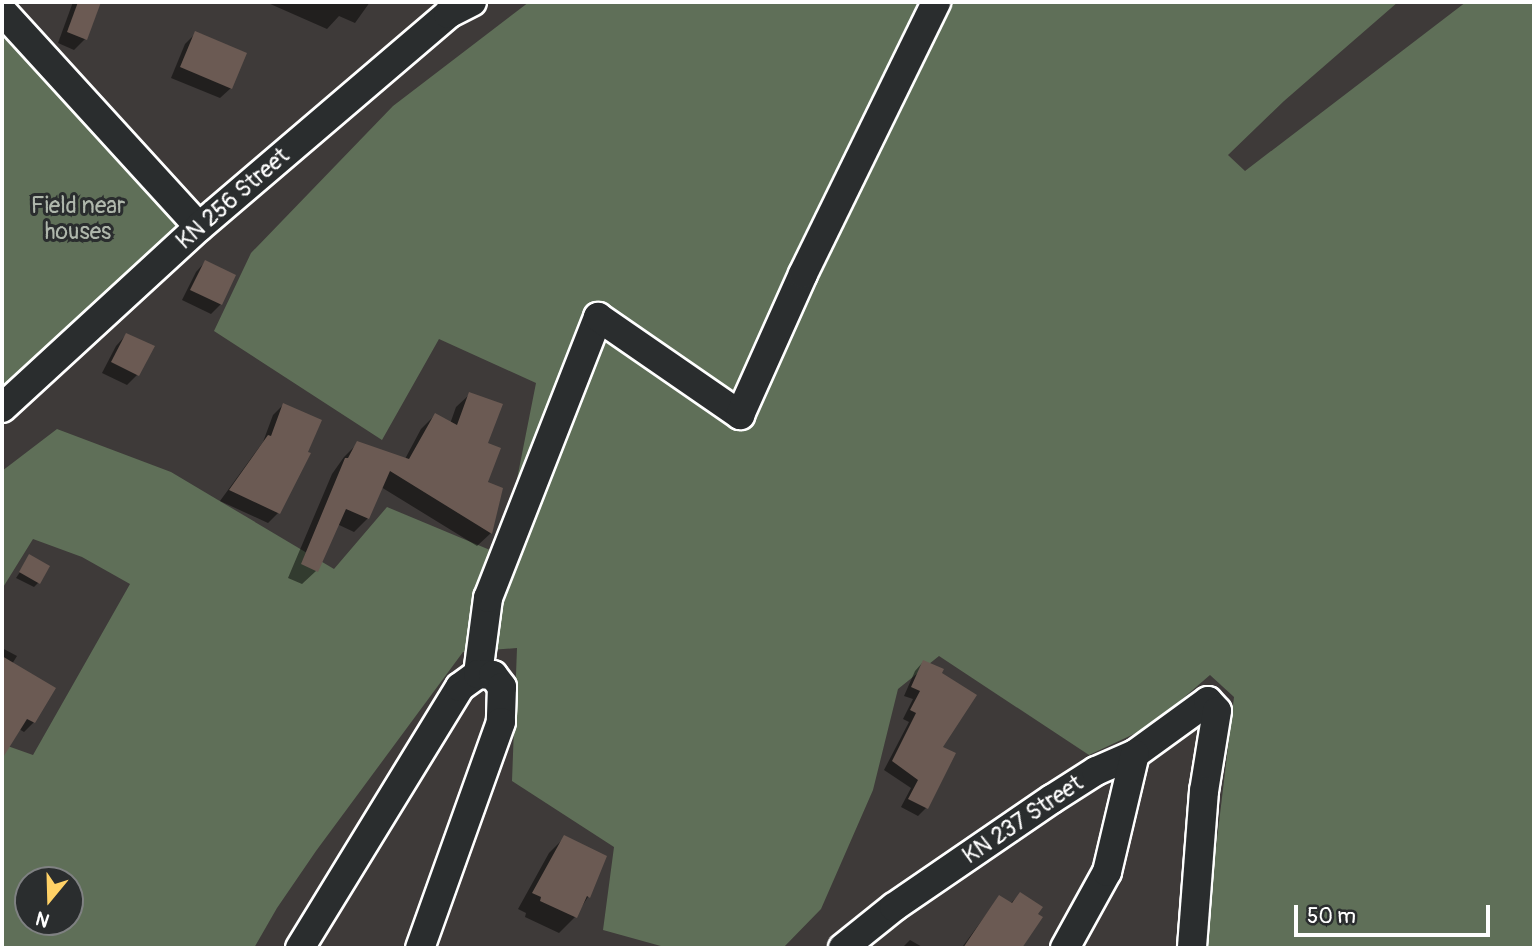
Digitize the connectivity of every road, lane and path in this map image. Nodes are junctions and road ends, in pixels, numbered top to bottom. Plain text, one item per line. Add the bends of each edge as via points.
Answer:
1 (472, 2) edge
2 (936, 2) edge
3 (2, 11) edge
4 (199, 227) junction
5 (2, 408) edge
6 (478, 674) junction
7 (1135, 754) junction
8 (300, 948) edge
9 (420, 948) edge
10 (842, 948) edge
11 (1065, 948) edge
12 (1192, 948) edge

1 - 4 street, KN 256 Street via 448,14
2 - 6 street via 803,274 740,415 598,317 488,598
3 - 4 street
4 - 5 street, KN 256 Street
6 - 8 street via 460,687
6 - 9 street via 493,675 502,687 501,722
7 - 10 street, KN 237 Street via 1096,771 1052,799
7 - 11 street via 1107,872
7 - 12 street, KN 237 Street via 1208,701 1217,711 1204,791

